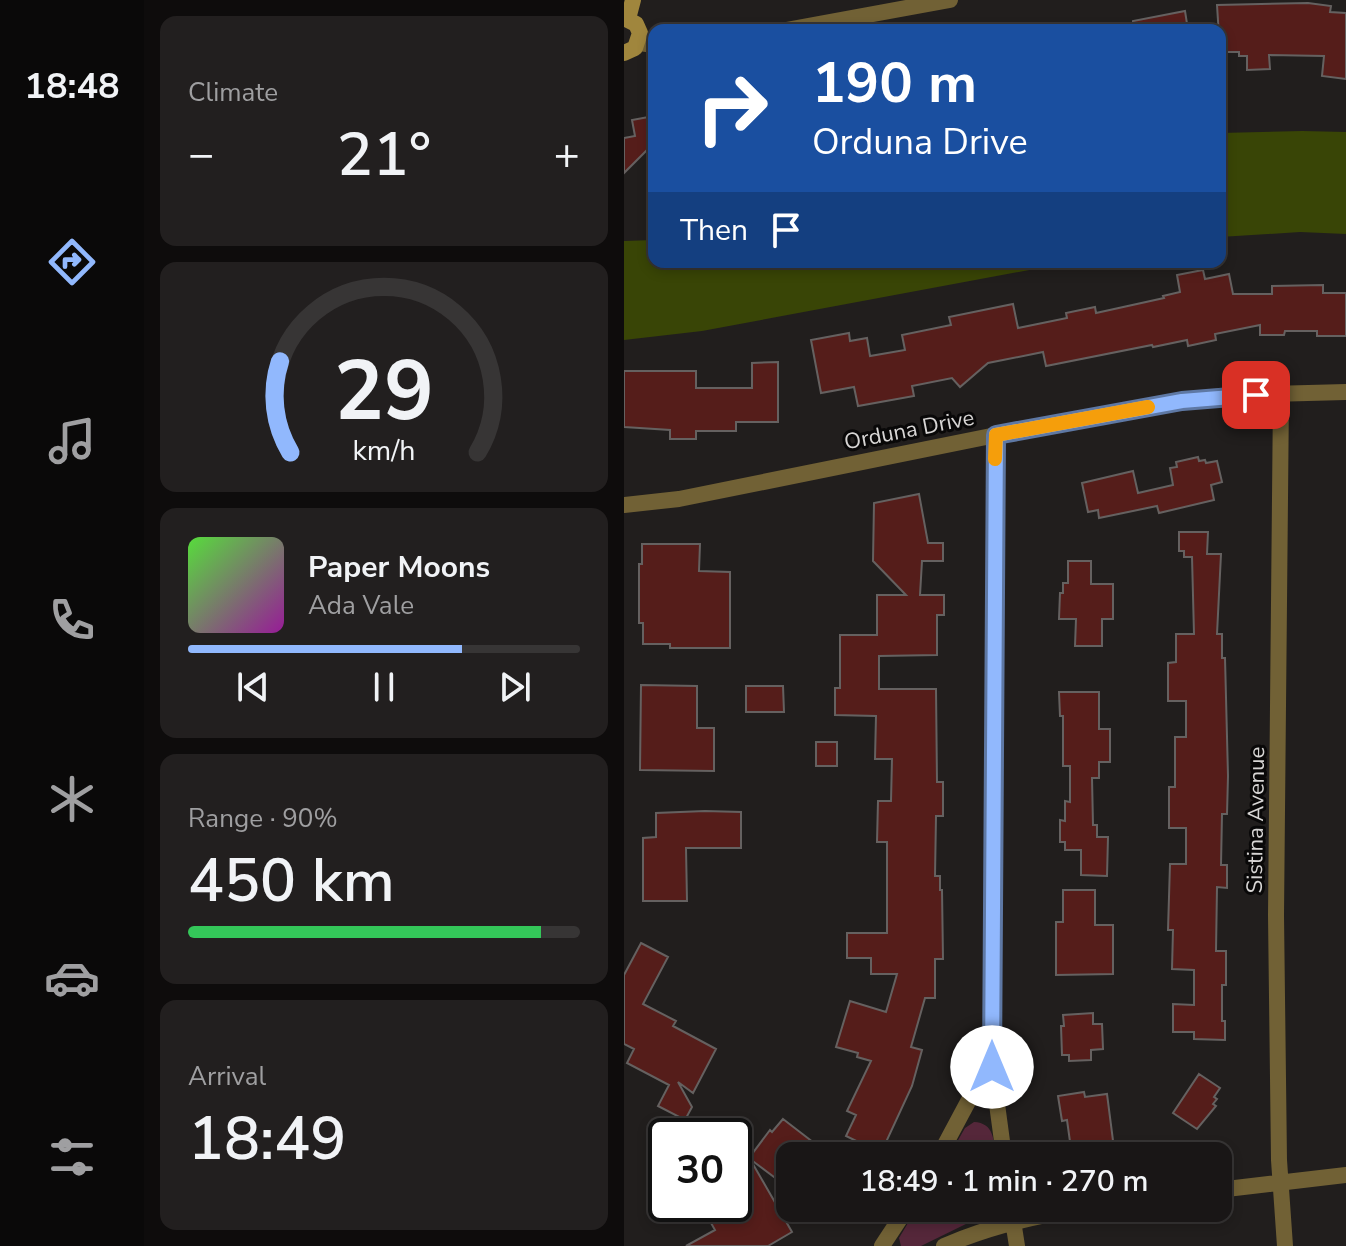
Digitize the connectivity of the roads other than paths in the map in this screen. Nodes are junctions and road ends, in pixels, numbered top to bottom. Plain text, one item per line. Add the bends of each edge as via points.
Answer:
1 (633, 0) edge
2 (950, 0) edge
3 (626, 19) edge
4 (819, 24) edge
5 (646, 44) edge
6 (624, 53) edge
7 (1346, 392) edge
8 (1281, 394) junction
9 (996, 435) junction
10 (624, 505) edge
11 (992, 1067) junction
12 (946, 1142) edge
13 (1002, 1142) edge
14 (1346, 1175) edge
15 (1280, 1182) junction
16 (1232, 1188) edge
17 (898, 1222) edge
18 (999, 1222) edge
19 (1013, 1222) edge
20 (882, 1246) edge
21 (944, 1246) edge
22 (1017, 1246) edge
23 (1285, 1246) edge

1 - 3 street
2 - 4 street
3 - 5 street via 639,28
5 - 6 street
7 - 8 street, Orduna Drive
8 - 9 street, Orduna Drive via 1182,401
8 - 15 street, Sistina Avenue via 1276,915
9 - 10 street, Orduna Drive via 679,499
9 - 11 street
11 - 12 street
11 - 13 street
14 - 15 street
15 - 16 street
15 - 23 street, Sistina Avenue
17 - 20 street
18 - 21 street
19 - 22 street

